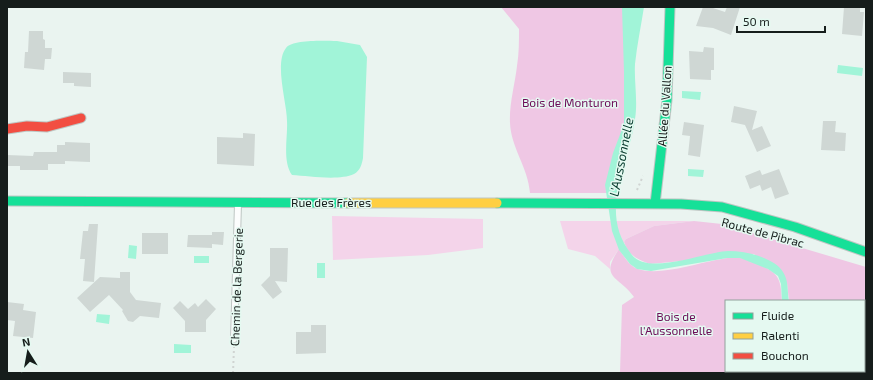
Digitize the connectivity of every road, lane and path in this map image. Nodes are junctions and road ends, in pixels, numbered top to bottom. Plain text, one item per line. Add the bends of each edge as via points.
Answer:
1 (670, 7) edge
2 (81, 118) dead end
3 (7, 129) edge
4 (7, 201) edge
5 (238, 202) junction
6 (655, 204) junction
7 (866, 252) edge
8 (234, 339) joint
9 (233, 373) edge

1 - 6 main road, Allée du Vallon via 667,100
2 - 3 main road via 47,127
4 - 5 main road, Rue des Frères
5 - 6 main road, Rue des Frères
5 - 8 lane, Chemin de la Bergerie
6 - 7 main road, Route de Pibrac via 722,208 795,227
8 - 9 path, Chemin de la Bergerie

